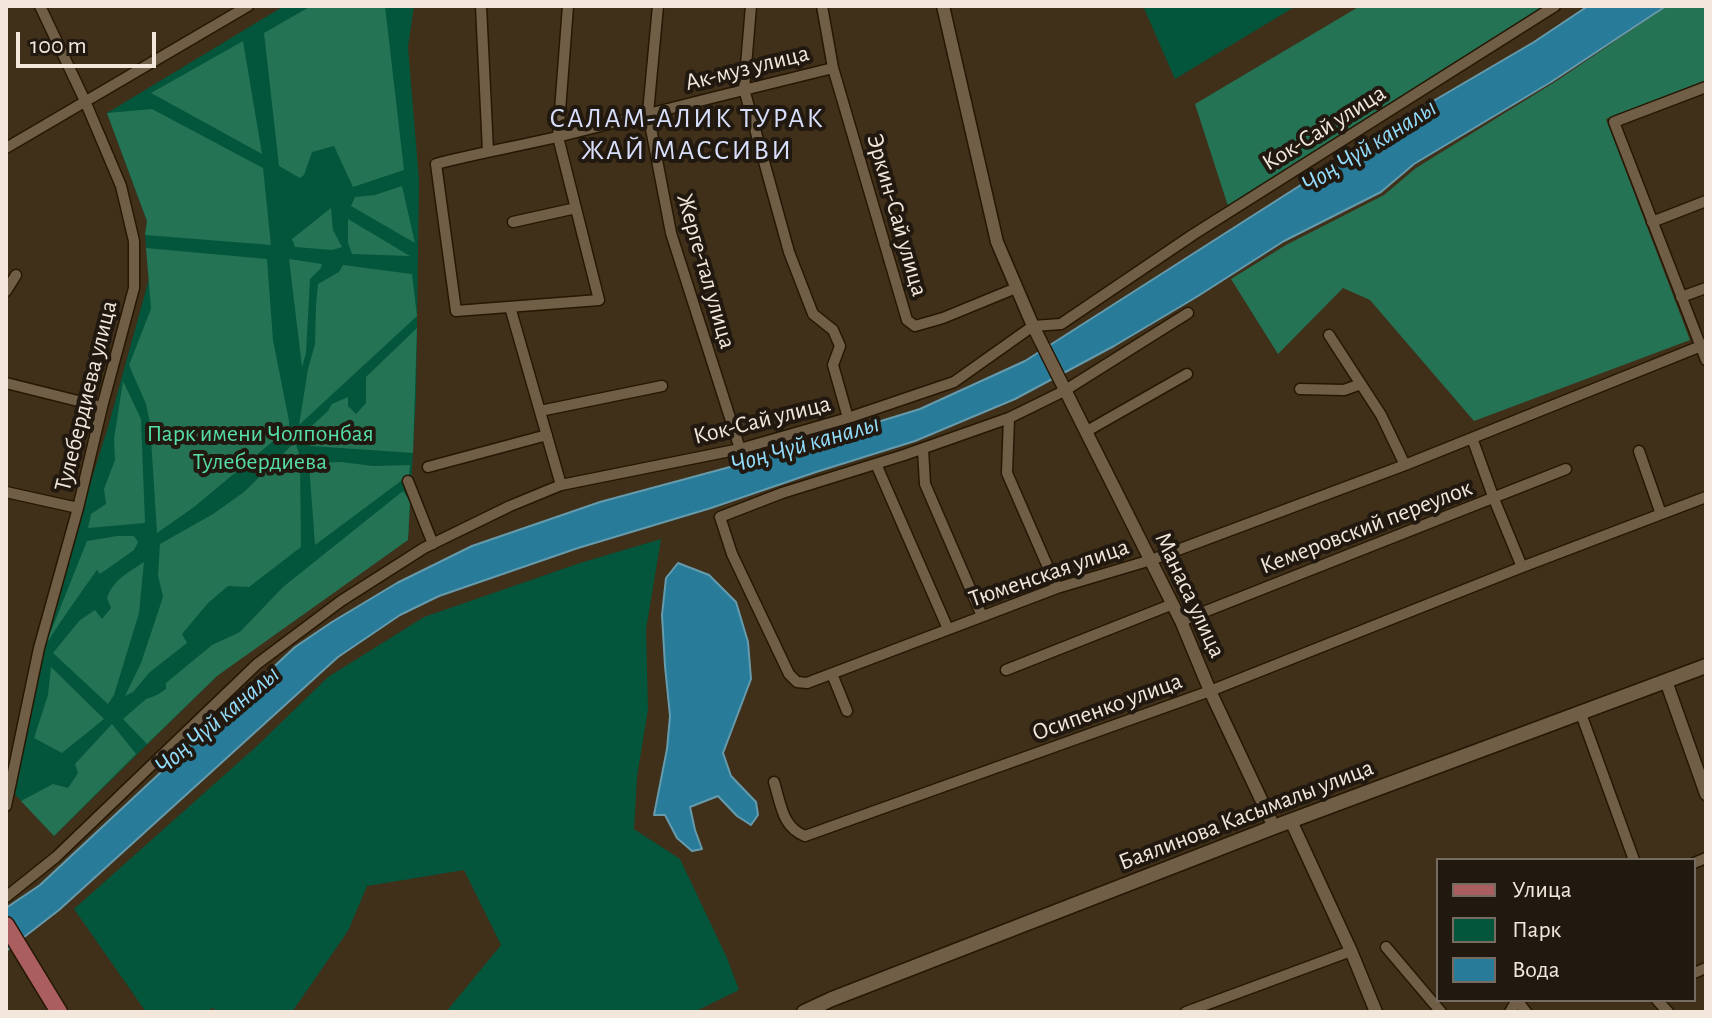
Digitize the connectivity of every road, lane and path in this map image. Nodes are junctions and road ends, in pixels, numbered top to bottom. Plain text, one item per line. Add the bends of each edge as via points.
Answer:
1 (40, 6) edge
2 (248, 6) edge
3 (481, 6) edge
4 (568, 6) edge
5 (658, 6) edge
6 (751, 6) edge
7 (822, 6) edge
8 (943, 6) edge
9 (1555, 6) edge
10 (833, 68) junction
11 (1706, 87) edge
12 (744, 89) junction
13 (85, 101) junction
14 (648, 113) junction
15 (558, 137) junction
16 (6, 148) edge
17 (488, 151) junction
18 (1706, 201) edge
19 (576, 208) junction
20 (513, 222) dead end
21 (1652, 222) junction
22 (16, 275) dead end
23 (1016, 288) junction
24 (1706, 288) edge
25 (6, 291) edge
26 (1681, 297) junction
27 (510, 307) junction
28 (1188, 313) dead end
29 (1033, 326) junction
30 (1329, 335) dead end
31 (1703, 345) edge
32 (1706, 360) edge
33 (1187, 374) dead end
34 (6, 383) edge
35 (1361, 384) junction
36 (662, 386) dead end
37 (1062, 388) junction
38 (1300, 389) dead end
39 (102, 407) junction
40 (540, 411) junction
41 (848, 418) junction
42 (1009, 418) junction
43 (1087, 431) junction
44 (547, 435) junction
45 (1472, 438) junction
46 (740, 449) junction
47 (923, 449) junction
48 (1639, 451) dead end
49 (876, 464) junction
50 (1405, 465) junction
51 (428, 467) dead end
52 (1566, 469) dead end
53 (408, 481) dead end
54 (561, 485) junction
55 (6, 492) edge
56 (1706, 497) edge
57 (1494, 499) junction
58 (78, 508) junction
59 (1661, 514) junction
60 (433, 544) junction
61 (1151, 560) junction
62 (1522, 567) junction
63 (1057, 588) junction
64 (1173, 604) junction
65 (982, 616) junction
66 (1181, 621) junction
67 (948, 629) junction
68 (1706, 666) edge
69 (1006, 670) dead end
70 (832, 674) junction
71 (1666, 681) junction
72 (1210, 691) junction
73 (847, 711) dead end
74 (1580, 711) junction
75 (774, 782) dead end
76 (1706, 794) edge
77 (6, 806) edge
78 (1291, 821) junction
79 (1274, 827) junction
80 (1633, 858) edge
81 (6, 897) edge
82 (6, 925) edge
83 (1386, 947) dead end
84 (1351, 951) junction
85 (59, 1012) edge
86 (804, 1012) edge
87 (1186, 1012) edge
88 (1376, 1012) edge
89 (1441, 1012) edge

1 - 13 street, Тулебердиева улица
2 - 13 street
3 - 17 street
4 - 15 street
5 - 14 street, Жерге-тал улица
6 - 12 street
7 - 10 street, Эркин-Сай улица
8 - 23 street via 997,242
9 - 29 street, Кок-Сай улица via 1061,324
10 - 12 street, Ак-муз улица
10 - 23 street, Эркин-Сай улица via 907,320 915,326 943,318
11 - 21 street via 1614,122
12 - 14 street, Ак-муз улица
12 - 41 street via 789,252 813,314 833,330 840,346 833,365
13 - 16 street
13 - 39 street, Тулебердиева улица via 121,186 134,241 134,288
14 - 15 street, Ак-муз улица
14 - 46 street, Жерге-тал улица via 671,233
15 - 17 street, Ак-муз улица
15 - 19 street
17 - 27 street, Ак-муз улица via 436,164 456,311
18 - 21 street
19 - 20 street
19 - 27 street via 599,300
21 - 26 street
22 - 25 street
23 - 29 street
24 - 26 street
26 - 31 street
27 - 40 street
28 - 37 street
29 - 37 street, Манаса улица
29 - 41 street, Кок-Сай улица via 954,382
30 - 35 street
31 - 32 street
31 - 45 street, Тюменская улица
33 - 43 street
34 - 39 street
35 - 38 street via 1344,390
35 - 50 street
36 - 40 street
37 - 42 street
37 - 43 street, Манаса улица
39 - 58 street, Тулебердиева улица
40 - 44 street
41 - 46 street, Кок-Сай улица
42 - 47 street
42 - 63 street via 1007,473
43 - 61 street, Манаса улица
44 - 51 street
44 - 54 street
45 - 50 street, Тюменская улица
45 - 57 street
46 - 54 street, Кок-Сай улица
47 - 49 street
47 - 65 street via 925,484
48 - 59 street
49 - 67 street
49 - 70 street, Тюменская улица via 720,517 789,674 807,683
50 - 61 street, Тюменская улица
52 - 57 street, Кемеровский переулок
53 - 60 street
54 - 60 street, Кок-Сай улица
55 - 58 street
56 - 59 street, Осипенко улица
57 - 62 street
57 - 66 street, Кемеровский переулок
58 - 77 street, Тулебердиева улица via 39,648
59 - 62 street, Осипенко улица
60 - 81 street, Кок-Сай улица via 341,601 257,664 56,857
61 - 63 street, Тюменская улица
61 - 64 street, Манаса улица
62 - 72 street, Осипенко улица
63 - 65 street, Тюменская улица
64 - 66 street, Манаса улица
64 - 69 street
65 - 67 street, Тюменская улица
66 - 72 street, Манаса улица
67 - 70 street, Тюменская улица
68 - 71 main road, Баялинова Касымалы улица
70 - 73 street
71 - 74 main road, Баялинова Касымалы улица
71 - 76 street
72 - 75 street, Осипенко улица via 805,836 787,824
72 - 79 street, Манаса улица
74 - 78 main road, Баялинова Касымалы улица
74 - 80 street
78 - 79 main road, Баялинова Касымалы улица
78 - 84 street
79 - 86 main road, Баялинова Касымалы улица
82 - 85 main road
83 - 89 street
84 - 87 street
84 - 88 street

